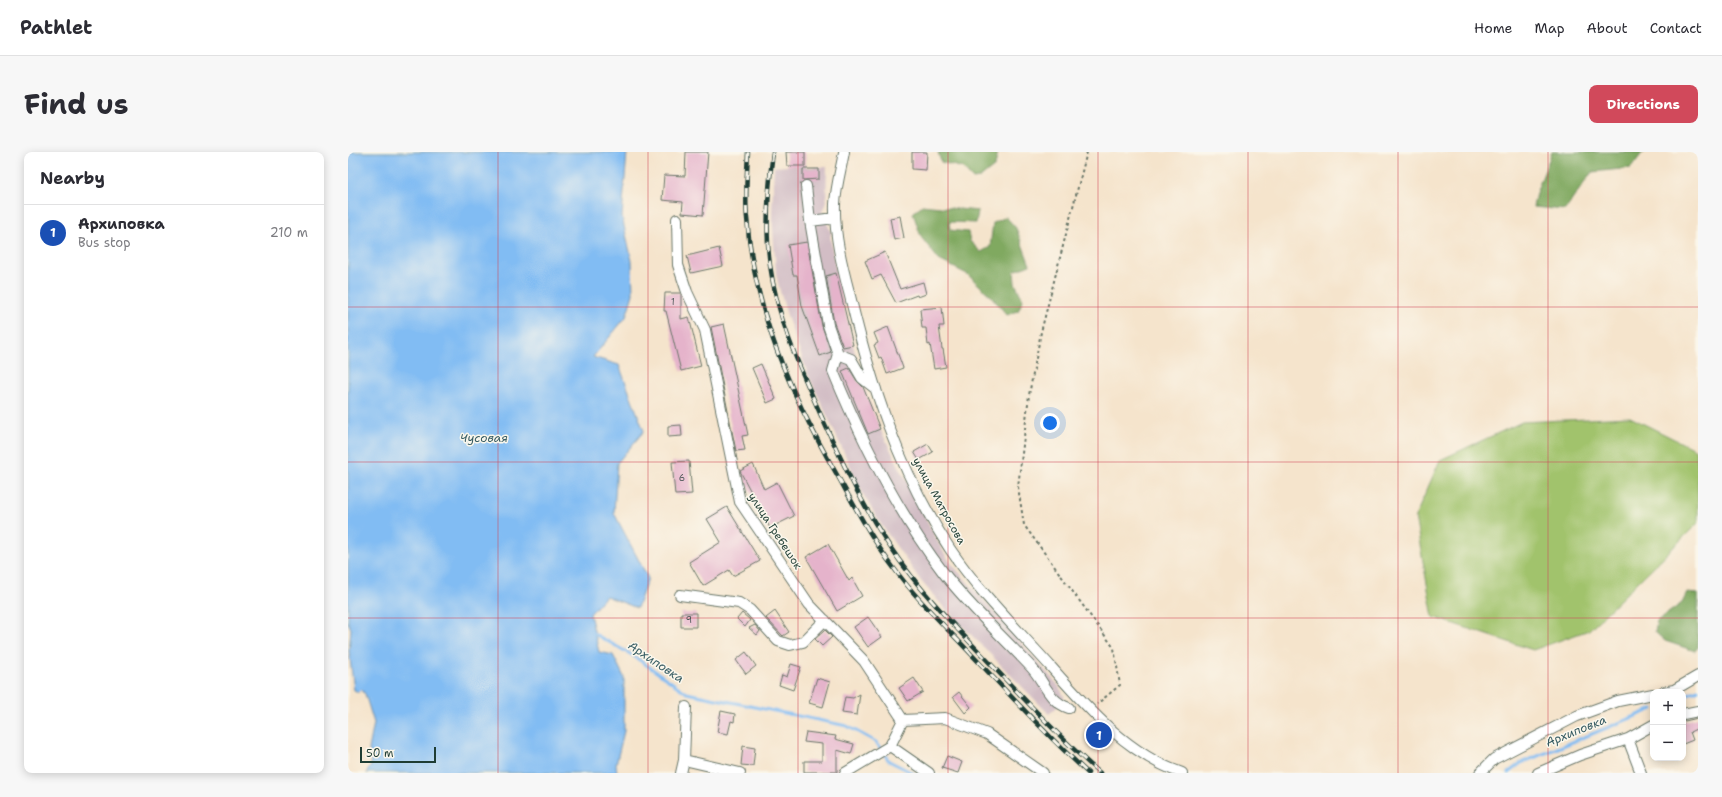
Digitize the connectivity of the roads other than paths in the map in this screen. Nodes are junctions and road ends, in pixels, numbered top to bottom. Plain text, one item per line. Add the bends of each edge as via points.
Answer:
1 (844, 152) edge
2 (806, 186) dead end
3 (835, 218) junction
4 (678, 219) dead end
5 (810, 222) junction
6 (838, 354) junction
7 (876, 389) junction
8 (680, 595) dead end
9 (825, 620) junction
10 (1698, 676) edge
11 (1676, 689) edge
12 (1650, 695) edge
13 (686, 707) dead end
14 (1069, 708) dead end
15 (1698, 711) edge
16 (1686, 713) edge
17 (903, 720) junction
18 (1650, 727) edge
19 (1628, 739) junction
20 (890, 746) junction
21 (684, 760) junction
22 (1483, 772) edge
23 (681, 773) edge
24 (740, 773) edge
25 (845, 773) edge
26 (929, 773) edge
27 (1042, 773) edge
28 (1182, 773) edge
29 (1538, 773) edge
30 (1641, 773) edge

1 - 3 street, улица Матросова via 837,188
2 - 5 street
3 - 5 street
3 - 7 street, улица Матросова via 859,336
4 - 9 street, улица Гребешок via 678,265 687,292 705,330 740,502 809,604
5 - 6 street via 828,325
6 - 7 street via 851,359 862,378
6 - 14 street via 833,371 863,438 888,486 927,549 956,588 1035,671 1050,696 1059,705
7 - 28 street, улица Матросова via 902,459 950,549 1001,612 1074,694 1145,755
8 - 9 street via 739,603 750,610 778,641 790,645 803,642
9 - 17 street, улица Гребешок via 864,661
10 - 11 street
12 - 22 street via 1618,701 1577,716 1494,759
13 - 21 street
15 - 16 street
17 - 20 street
17 - 27 street via 945,718 987,734
18 - 19 street
19 - 29 street
19 - 30 street
20 - 25 street
20 - 26 street
21 - 23 street
21 - 24 street

